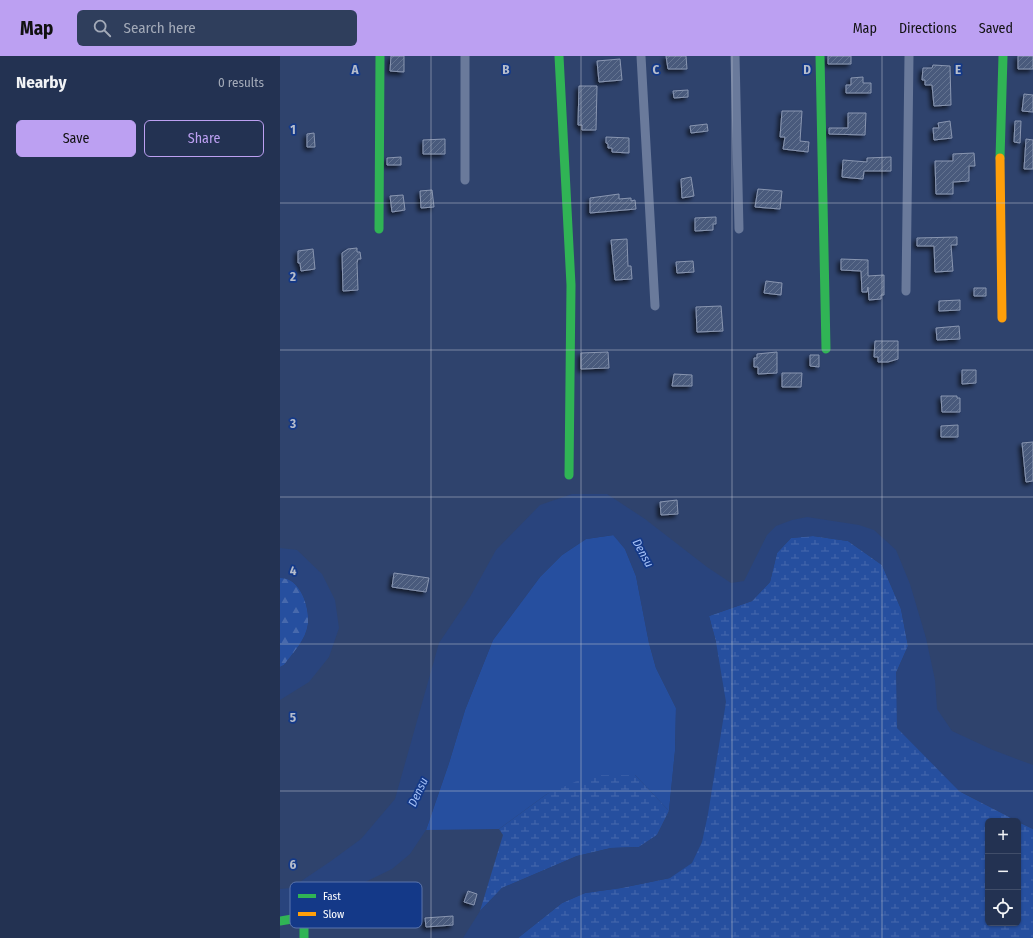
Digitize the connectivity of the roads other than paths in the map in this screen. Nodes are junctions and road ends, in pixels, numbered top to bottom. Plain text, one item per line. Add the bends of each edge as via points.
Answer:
1 (380, 56) edge
2 (465, 56) edge
3 (559, 56) edge
4 (641, 56) edge
5 (735, 56) edge
6 (820, 56) edge
7 (909, 56) edge
8 (1003, 56) edge
9 (465, 180) dead end
10 (739, 228) dead end
11 (379, 229) dead end
12 (906, 291) dead end
13 (655, 306) dead end
14 (1002, 318) dead end
15 (826, 349) dead end
16 (569, 475) dead end
17 (290, 919) edge
18 (280, 921) edge

1 - 11 street
2 - 9 street
3 - 16 street via 571,285
4 - 13 street
5 - 10 street
6 - 15 street
7 - 12 street
8 - 14 street via 1000,143
17 - 18 street

